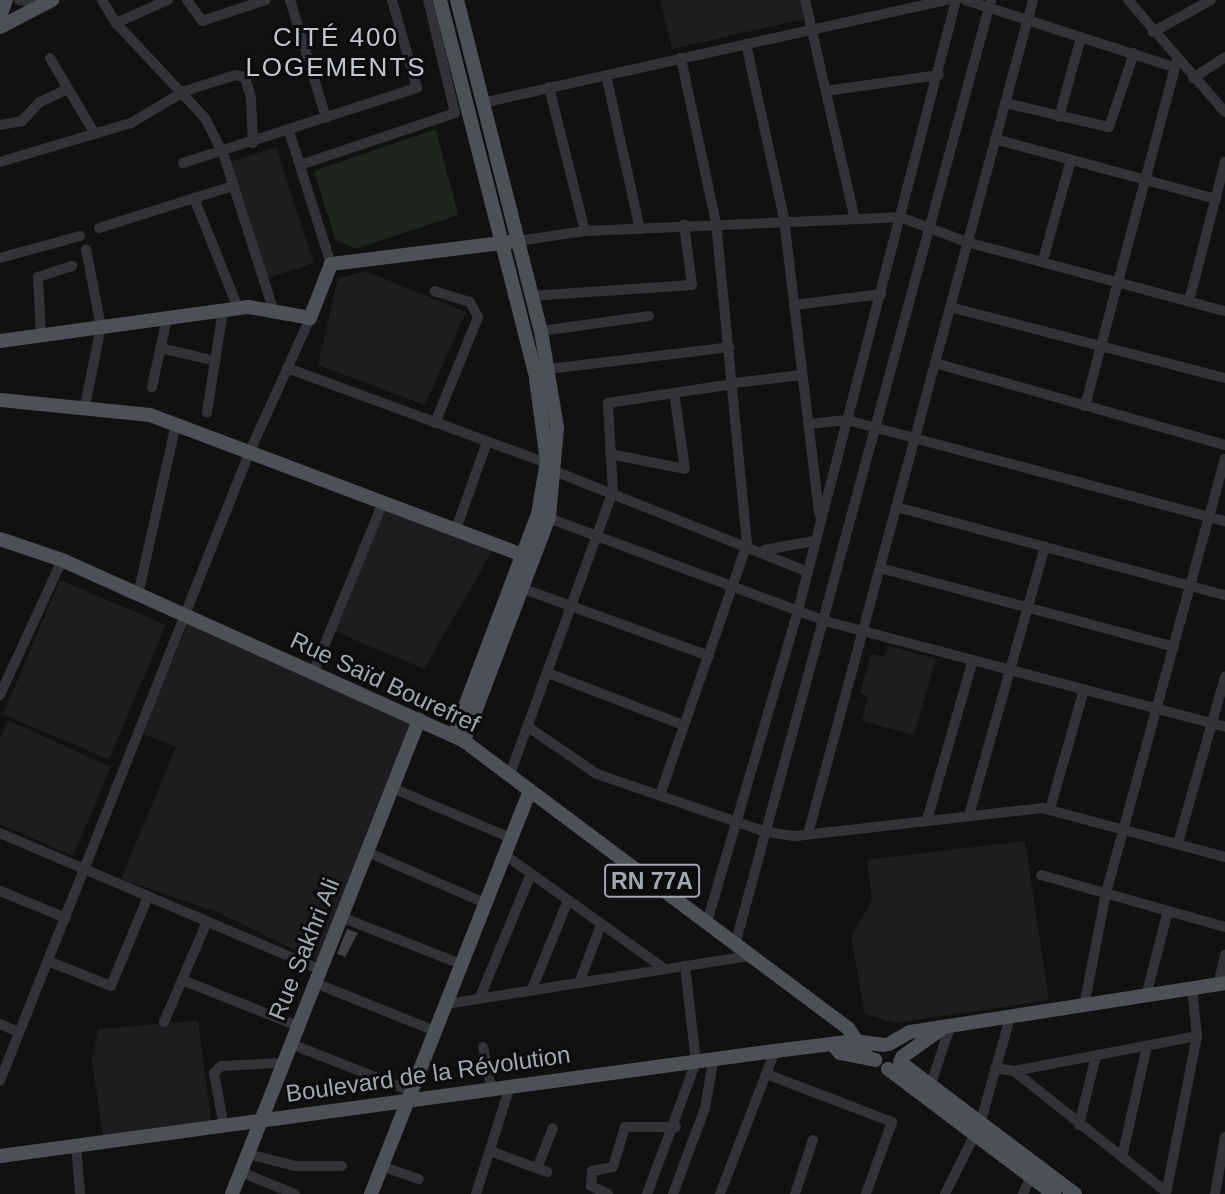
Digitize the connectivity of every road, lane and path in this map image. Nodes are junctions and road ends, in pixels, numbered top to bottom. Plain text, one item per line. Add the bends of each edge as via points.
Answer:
1 (6, 0) edge
2 (102, 0) edge
3 (168, 0) edge
4 (187, 0) edge
5 (266, 0) edge
6 (290, 0) edge
7 (392, 0) edge
8 (428, 0) edge
9 (440, 0) edge
10 (457, 0) edge
11 (804, 0) edge
12 (947, 0) edge
13 (957, 0) edge
14 (968, 0) edge
15 (1033, 0) edge
16 (1128, 0) edge
17 (1211, 0) edge
18 (33, 2) edge
19 (990, 4) edge
20 (956, 12) junction
21 (0, 17) edge
22 (1027, 20) junction
23 (116, 23) junction
24 (810, 25) junction
25 (0, 27) edge
26 (1153, 32) junction
27 (1082, 37) junction
28 (746, 44) junction
29 (1134, 54) junction
30 (1225, 57) edge
31 (50, 58) dead end
32 (681, 58) junction
33 (1176, 63) junction
34 (606, 75) junction
35 (939, 75) junction
36 (1193, 78) junction
37 (549, 87) junction
38 (68, 89) junction
39 (185, 90) junction
40 (826, 91) junction
41 (482, 103) junction
42 (1005, 103) junction
43 (1225, 113) edge
44 (1059, 117) junction
45 (326, 118) junction
46 (0, 125) edge
47 (289, 131) junction
48 (95, 134) junction
49 (995, 139) junction
50 (253, 143) junction
51 (223, 153) junction
52 (1070, 160) junction
53 (0, 162) edge
54 (1225, 162) edge
55 (183, 163) dead end
56 (300, 165) junction
57 (1144, 180) junction
58 (233, 186) junction
59 (194, 198) junction
60 (1216, 199) junction
61 (854, 216) junction
62 (900, 217) junction
63 (784, 219) junction
64 (716, 223) junction
65 (684, 225) junction
66 (99, 228) dead end
67 (640, 229) junction
68 (929, 230) junction
69 (585, 231) junction
70 (80, 236) dead end
71 (518, 241) junction
72 (967, 242) junction
73 (503, 244) junction
74 (86, 248) dead end
75 (0, 258) edge
76 (1043, 260) junction
77 (331, 264) junction
78 (72, 266) dead end
79 (1118, 281) junction
80 (435, 290) dead end
81 (881, 294) junction
82 (531, 296) junction
83 (1189, 301) junction
84 (794, 305) junction
85 (950, 307) junction
86 (231, 309) junction
87 (273, 309) junction
88 (1225, 311) edge
89 (649, 316) dead end
90 (167, 317) junction
91 (310, 318) junction
92 (101, 327) junction
93 (541, 331) junction
94 (41, 335) junction
95 (0, 341) edge
96 (1101, 346) junction
97 (730, 347) junction
98 (161, 348) junction
99 (215, 361) junction
100 (935, 363) junction
101 (287, 368) junction
102 (549, 369) junction
103 (802, 375) junction
104 (1225, 378) edge
105 (730, 384) junction
106 (152, 387) dead end
107 (674, 393) junction
108 (0, 400) edge
109 (85, 406) junction
110 (1085, 406) junction
111 (207, 412) dead end
112 (847, 420) junction
113 (176, 423) junction
114 (435, 423) junction
115 (808, 424) junction
116 (875, 427) junction
117 (915, 438) junction
118 (487, 442) junction
119 (1225, 445) edge
120 (250, 451) junction
121 (610, 454) junction
122 (1225, 458) edge
123 (552, 468) junction
124 (613, 491) junction
125 (383, 502) junction
126 (896, 507) junction
127 (544, 516) junction
128 (1209, 516) junction
129 (820, 521) junction
130 (1225, 521) edge
131 (456, 530) junction
132 (598, 535) junction
133 (0, 539) edge
134 (814, 541) junction
135 (747, 544) junction
136 (1045, 547) junction
137 (764, 550) junction
138 (522, 555) junction
139 (62, 560) junction
140 (880, 568) junction
141 (806, 571) junction
142 (1191, 586) junction
143 (736, 587) junction
144 (521, 588) junction
145 (138, 595) junction
146 (1225, 595) edge
147 (572, 605) junction
148 (1029, 608) junction
149 (798, 610) junction
150 (184, 615) junction
151 (825, 621) junction
152 (865, 630) junction
153 (1174, 647) junction
154 (709, 656) junction
155 (973, 660) junction
156 (1014, 671) junction
157 (313, 673) junction
158 (548, 673) junction
159 (1225, 677) edge
160 (1084, 690) junction
161 (0, 695) edge
162 (1160, 710) junction
163 (419, 720) junction
164 (683, 725) junction
165 (1219, 725) edge
166 (528, 727) junction
167 (459, 738) junction
168 (510, 774) junction
169 (392, 788) junction
170 (529, 793) junction
171 (660, 795) junction
172 (1050, 809) junction
173 (969, 815) junction
174 (927, 820) junction
175 (736, 823) junction
176 (1126, 829) junction
177 (766, 832) junction
178 (0, 833) edge
179 (808, 834) junction
180 (511, 838) junction
181 (1178, 843) junction
182 (367, 852) junction
183 (505, 855) junction
184 (1225, 857) edge
185 (84, 872) junction
186 (1041, 875) dead end
187 (530, 876) junction
188 (0, 891) edge
189 (1106, 893) junction
190 (147, 899) junction
191 (485, 903) junction
192 (567, 903) junction
193 (1168, 911) junction
194 (341, 917) junction
195 (66, 918) junction
196 (707, 922) junction
197 (206, 924) junction
198 (601, 925) junction
199 (1225, 927) edge
200 (735, 944) junction
201 (1225, 955) edge
202 (748, 956) junction
203 (48, 961) junction
204 (461, 964) junction
205 (685, 966) junction
206 (664, 968) junction
207 (318, 976) junction
208 (182, 979) junction
209 (579, 983) junction
210 (1221, 984) edge
211 (532, 989) junction
212 (1192, 989) junction
213 (1146, 996) junction
214 (480, 997) junction
215 (446, 1004) junction
216 (1084, 1006) junction
217 (1010, 1018) junction
218 (164, 1022) dead end
219 (0, 1024) edge
220 (298, 1026) junction
221 (946, 1028) junction
222 (435, 1031) junction
223 (18, 1032) junction
224 (1197, 1036) junction
225 (862, 1041) junction
226 (290, 1044) junction
227 (832, 1044) junction
228 (886, 1044) junction
229 (1147, 1046) junction
230 (483, 1047) dead end
231 (775, 1051) junction
232 (1096, 1056) junction
233 (882, 1061) junction
234 (696, 1062) junction
235 (713, 1062) junction
236 (281, 1063) junction
237 (995, 1068) junction
238 (1014, 1071) junction
239 (769, 1075) junction
240 (1, 1076) edge
241 (510, 1086) junction
242 (929, 1090) junction
243 (492, 1091) junction
244 (410, 1096) junction
245 (260, 1119) junction
246 (1079, 1125) junction
247 (224, 1127) junction
248 (676, 1127) junction
249 (553, 1128) dead end
250 (976, 1128) junction
251 (1225, 1137) edge
252 (813, 1140) dead end
253 (76, 1146) junction
254 (493, 1152) junction
255 (248, 1154) junction
256 (0, 1156) edge
257 (1122, 1157) junction
258 (342, 1166) dead end
259 (381, 1166) junction
260 (242, 1172) junction
261 (1033, 1172) junction
262 (1222, 1173) edge
263 (419, 1179) dead end
264 (589, 1182) junction
265 (1166, 1193) edge
266 (80, 1194) edge
267 (232, 1194) edge
268 (295, 1194) edge
269 (371, 1194) edge
270 (476, 1194) edge
271 (585, 1194) edge
272 (608, 1194) edge
273 (647, 1194) edge
274 (673, 1194) edge
275 (720, 1194) edge
276 (795, 1194) edge
277 (866, 1194) edge
278 (945, 1194) edge
279 (1023, 1194) edge
280 (1054, 1194) edge
281 (1075, 1194) edge
282 (1215, 1194) edge

1 - 21 main road
2 - 23 street
3 - 23 street
4 - 5 street via 202,21
6 - 45 street
7 - 45 street via 418,86
8 - 56 street via 455,113
9 - 73 main road
10 - 41 main road
11 - 24 street
12 - 24 street
13 - 20 street
14 - 19 street
14 - 20 street
15 - 22 street
16 - 26 street
17 - 26 street
18 - 21 main road
18 - 25 main road
19 - 22 street
19 - 68 street
20 - 35 street
22 - 27 street
22 - 42 street
23 - 39 street
24 - 28 street
24 - 40 street
26 - 33 street
27 - 29 street
27 - 44 street
28 - 32 street
28 - 63 street
29 - 33 street
29 - 44 street via 1110,127
30 - 36 street
31 - 38 street
32 - 34 street
32 - 64 street
33 - 36 street
33 - 57 street
34 - 37 street
34 - 67 street
35 - 40 street
35 - 62 street
36 - 43 street
37 - 41 street
37 - 69 street
38 - 46 street via 22,121
38 - 48 street
39 - 48 street via 154,112
39 - 50 street via 245,78
39 - 51 street
40 - 61 street
41 - 71 main road
42 - 44 street
42 - 49 street
45 - 47 street
47 - 50 street
47 - 56 street
48 - 53 street
49 - 52 street
49 - 72 street
50 - 51 street
51 - 55 street
51 - 58 street
52 - 57 street
52 - 76 street
54 - 60 street
56 - 77 street
57 - 60 street
57 - 79 street
58 - 59 street
58 - 87 street
59 - 66 street
59 - 86 street
60 - 83 street
61 - 62 street
61 - 63 street
62 - 68 street
62 - 81 street
63 - 64 street
63 - 84 street
64 - 65 street
64 - 97 street
65 - 67 street
65 - 82 street via 692,285
67 - 69 street
68 - 72 street
68 - 116 street
69 - 71 street
70 - 75 street
71 - 73 main road
71 - 82 main road
72 - 76 street
72 - 85 street
73 - 77 main road
73 - 123 main road
74 - 92 street
76 - 79 street
77 - 91 main road
78 - 94 street via 38,277
79 - 83 street
79 - 96 street
80 - 114 street via 470,302 478,317
81 - 84 street
81 - 112 street
82 - 93 main road
83 - 88 street
84 - 103 street
85 - 96 street
85 - 100 street
86 - 87 main road
86 - 90 main road
86 - 99 street
87 - 91 main road
89 - 93 street
90 - 92 main road
90 - 98 street
91 - 101 street
92 - 94 main road
92 - 109 street
93 - 102 main road
94 - 95 main road
96 - 104 street
96 - 110 street
97 - 102 street
97 - 105 street
98 - 99 street
98 - 106 street
99 - 111 street
100 - 110 street
100 - 117 street
101 - 114 street
101 - 120 street
102 - 123 main road
103 - 105 street
103 - 115 street
105 - 107 street
105 - 135 street via 743,464
107 - 121 street via 608,403
107 - 121 street via 685,469
108 - 109 main road
109 - 113 main road
110 - 119 street
112 - 115 street
112 - 116 street
112 - 129 street
113 - 120 main road
113 - 145 street
114 - 118 street
115 - 129 street
116 - 117 street
116 - 151 street
117 - 126 street
117 - 128 street
118 - 123 street
118 - 131 street
120 - 125 main road
120 - 150 street
121 - 124 street
122 - 128 street
123 - 124 street
123 - 127 main road
124 - 132 street
124 - 135 street
125 - 131 main road
125 - 157 street
126 - 136 street
126 - 140 street
127 - 132 street
127 - 138 main road
127 - 144 main road
128 - 130 street
128 - 142 street
129 - 134 street
131 - 138 main road
132 - 143 street
132 - 147 street
133 - 139 main road, Rue Saïd Bourefref / RN 77A
134 - 137 street
134 - 141 street
135 - 137 street
135 - 143 street
136 - 142 street
136 - 148 street
137 - 141 street
138 - 167 main road
139 - 145 main road, Rue Saïd Bourefref / RN 77A
139 - 161 street
140 - 148 street
140 - 152 street
141 - 149 street
142 - 146 street
142 - 153 street
143 - 149 street
143 - 154 street
144 - 147 street
144 - 167 main road
145 - 150 main road, Rue Saïd Bourefref / RN 77A
147 - 154 street
147 - 158 street
148 - 153 street
148 - 156 street
149 - 151 street
149 - 175 street
150 - 157 main road, Rue Saïd Bourefref / RN 77A
150 - 185 street
151 - 152 street
151 - 177 street
152 - 155 street
152 - 179 street
153 - 162 street
154 - 164 street
155 - 156 street
155 - 174 street
156 - 160 street
156 - 173 street
157 - 163 main road, Rue Saïd Bourefref / RN 77A
158 - 164 street
158 - 166 street
159 - 165 street
160 - 162 street
160 - 172 street
162 - 165 street
162 - 176 street
163 - 167 main road, Rue Saïd Bourefref / RN 77A
163 - 169 main road, Rue Sakhri Ali
164 - 171 street
165 - 181 street
166 - 168 street
166 - 171 street via 583,767
167 - 168 main road, Rue Saïd Bourefref / RN 77A
168 - 170 main road, Rue Saïd Bourefref / RN 77A
169 - 180 street
169 - 182 main road, Rue Sakhri Ali
170 - 180 main road
170 - 196 main road, Rue Saïd Bourefref / RN 77A
171 - 175 street
172 - 173 street
172 - 176 street
173 - 174 street
174 - 179 street
175 - 177 street
175 - 196 street
176 - 181 street
176 - 189 street
177 - 179 street
177 - 200 street
178 - 185 street
180 - 183 main road
181 - 184 street
182 - 191 street
182 - 194 main road, Rue Sakhri Ali
183 - 187 street
183 - 191 main road
185 - 190 street
185 - 195 street
186 - 189 street
187 - 192 street
187 - 214 street
188 - 195 street
189 - 193 street
189 - 216 street
190 - 197 street
190 - 203 street via 111,986
191 - 204 main road
192 - 198 street
192 - 211 street
193 - 199 street
193 - 213 street
194 - 204 street
194 - 207 main road, Rue Sakhri Ali
195 - 203 street
196 - 200 main road, Rue Saïd Bourefref / RN 77A
197 - 207 street
197 - 208 street
198 - 206 street
198 - 209 street
200 - 202 main road, Rue Saïd Bourefref / RN 77A
201 - 210 street
202 - 205 street
202 - 225 main road, Rue Saïd Bourefref / RN 77A
203 - 223 street
204 - 215 main road
205 - 206 street
205 - 234 street
206 - 209 street
207 - 220 main road, Rue Sakhri Ali
207 - 222 street
208 - 218 street
208 - 220 street
209 - 211 street
210 - 212 main road
211 - 214 street
212 - 213 main road
212 - 224 street
213 - 216 main road
214 - 215 street
215 - 222 main road
216 - 217 main road
217 - 221 main road
217 - 237 street
219 - 223 street
220 - 226 main road, Rue Sakhri Ali
221 - 228 main road via 906,1033
221 - 233 main road
221 - 242 street
222 - 244 main road
223 - 240 street
224 - 229 street
224 - 265 street
225 - 227 main road, Boulevard de la Révolution
225 - 228 main road, Boulevard de la Révolution
225 - 233 main road
226 - 236 main road, Rue Sakhri Ali
226 - 244 street
227 - 231 main road, Boulevard de la Révolution
227 - 233 main road
228 - 233 main road
228 - 233 main road
229 - 232 street
229 - 257 street
230 - 243 street
231 - 235 main road, Boulevard de la Révolution
231 - 239 street
232 - 238 street
232 - 246 street
233 - 242 main road
234 - 235 main road, Boulevard de la Révolution
234 - 241 main road, Boulevard de la Révolution
234 - 248 street
235 - 274 street via 705,1108
236 - 245 main road, Rue Sakhri Ali
236 - 247 street via 221,1066 214,1073
237 - 238 street
237 - 250 street
238 - 246 street
239 - 275 street
239 - 277 street via 892,1122
241 - 243 main road, Boulevard de la Révolution
241 - 254 street
242 - 250 main road
243 - 244 main road, Boulevard de la Révolution
244 - 245 main road, Boulevard de la Révolution
244 - 259 main road
245 - 247 main road, Boulevard de la Révolution
245 - 255 main road, Rue Sakhri Ali
246 - 257 street
247 - 253 main road, Boulevard de la Révolution
248 - 264 street via 625,1127 613,1167 594,1168
248 - 273 street
249 - 254 street via 542,1170
250 - 261 main road
250 - 278 street
251 - 262 street
252 - 276 street
253 - 256 main road, Boulevard de la Révolution
253 - 266 street
254 - 270 street
255 - 258 street via 295,1166
255 - 260 main road, Rue Sakhri Ali
257 - 265 street
259 - 263 street
259 - 269 main road
260 - 267 main road, Rue Sakhri Ali
260 - 268 street
261 - 279 street
261 - 280 main road
261 - 281 main road
262 - 282 street
264 - 271 street
264 - 272 street

